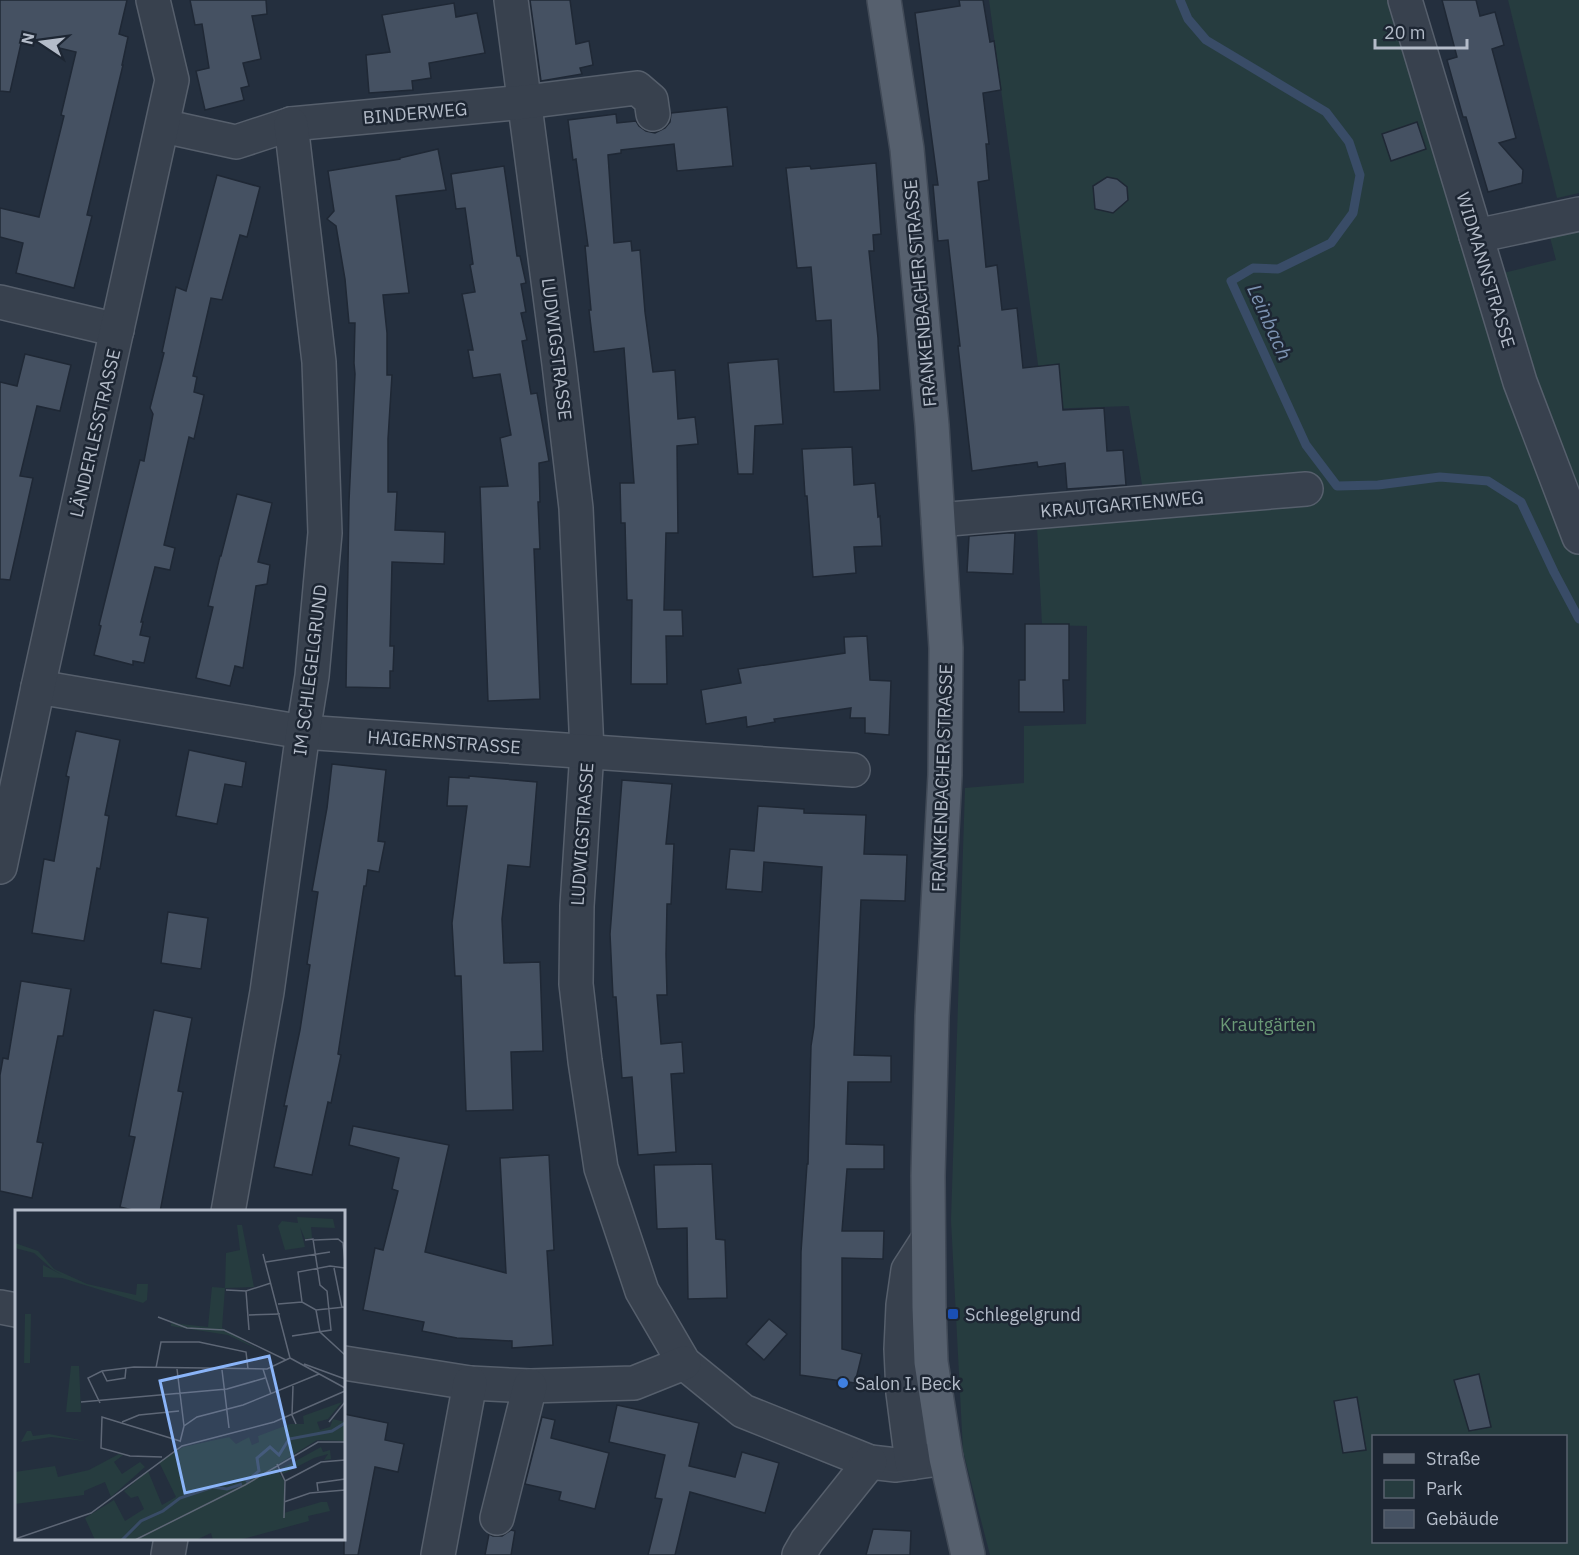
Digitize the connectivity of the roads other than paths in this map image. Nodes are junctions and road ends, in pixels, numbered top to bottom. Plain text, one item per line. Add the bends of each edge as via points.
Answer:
1 (153, 0) edge
2 (511, 0) edge
3 (884, 0) edge
4 (1405, 0) edge
5 (525, 102) junction
6 (653, 114) dead end
7 (291, 124) junction
8 (163, 126) junction
9 (1579, 214) edge
10 (1476, 236) junction
11 (0, 302) edge
12 (117, 330) junction
13 (1306, 489) dead end
14 (938, 520) junction
15 (1579, 537) edge
16 (38, 687) junction
17 (303, 732) junction
18 (587, 752) junction
19 (853, 770) dead end
20 (0, 867) edge
21 (228, 1210) edge
22 (928, 1239) junction
23 (0, 1307) edge
24 (15, 1310) edge
25 (345, 1363) edge
26 (684, 1363) junction
27 (470, 1383) junction
28 (530, 1386) junction
29 (946, 1458) junction
30 (870, 1462) junction
31 (912, 1463) junction
32 (497, 1518) dead end
33 (171, 1540) edge
34 (168, 1555) edge
35 (438, 1555) edge
36 (798, 1555) edge
37 (968, 1555) edge

1 - 8 street, LÄNDERLESSTRASSE via 172,80
2 - 5 street, LUDWIGSTRASSE
3 - 14 main road, FRANKENBACHER STRASSE via 907,149
4 - 10 street, WIDMANNSTRASSE
5 - 6 street, BINDERWEG via 637,88 651,100
5 - 7 street, BINDERWEG
5 - 18 street, LUDWIGSTRASSE via 576,508
7 - 8 street, BINDERWEG via 236,142
7 - 17 street, IM SCHLEGELGRUND via 319,362 325,533
8 - 12 street, LÄNDERLESSTRASSE
9 - 10 street
10 - 15 street, WIDMANNSTRASSE via 1520,382
11 - 12 street
12 - 16 street, LÄNDERLESSTRASSE
13 - 14 street, KRAUTGARTENWEG
14 - 22 main road, FRANKENBACHER STRASSE via 946,648 945,775 932,1016
16 - 17 street, HAIGERNSTRASSE
16 - 20 street, LÄNDERLESSTRASSE
17 - 18 street, HAIGERNSTRASSE
17 - 21 street, IM SCHLEGELGRUND via 267,993
18 - 19 street, HAIGERNSTRASSE
18 - 26 street, LUDWIGSTRASSE via 576,984 601,1168 642,1291
22 - 29 main road, FRANKENBACHER STRASSE via 931,1362
22 - 31 street via 908,1270 903,1305 903,1393
23 - 24 street
25 - 27 street
26 - 28 street via 634,1383
26 - 30 street, LUDWIGSTRASSE via 743,1411
27 - 28 street
27 - 35 street
28 - 32 street
29 - 31 street, LUDWIGSTRASSE
29 - 37 main road, FRANKENBACHER STRASSE
30 - 31 street, LUDWIGSTRASSE
30 - 36 street
33 - 34 street

